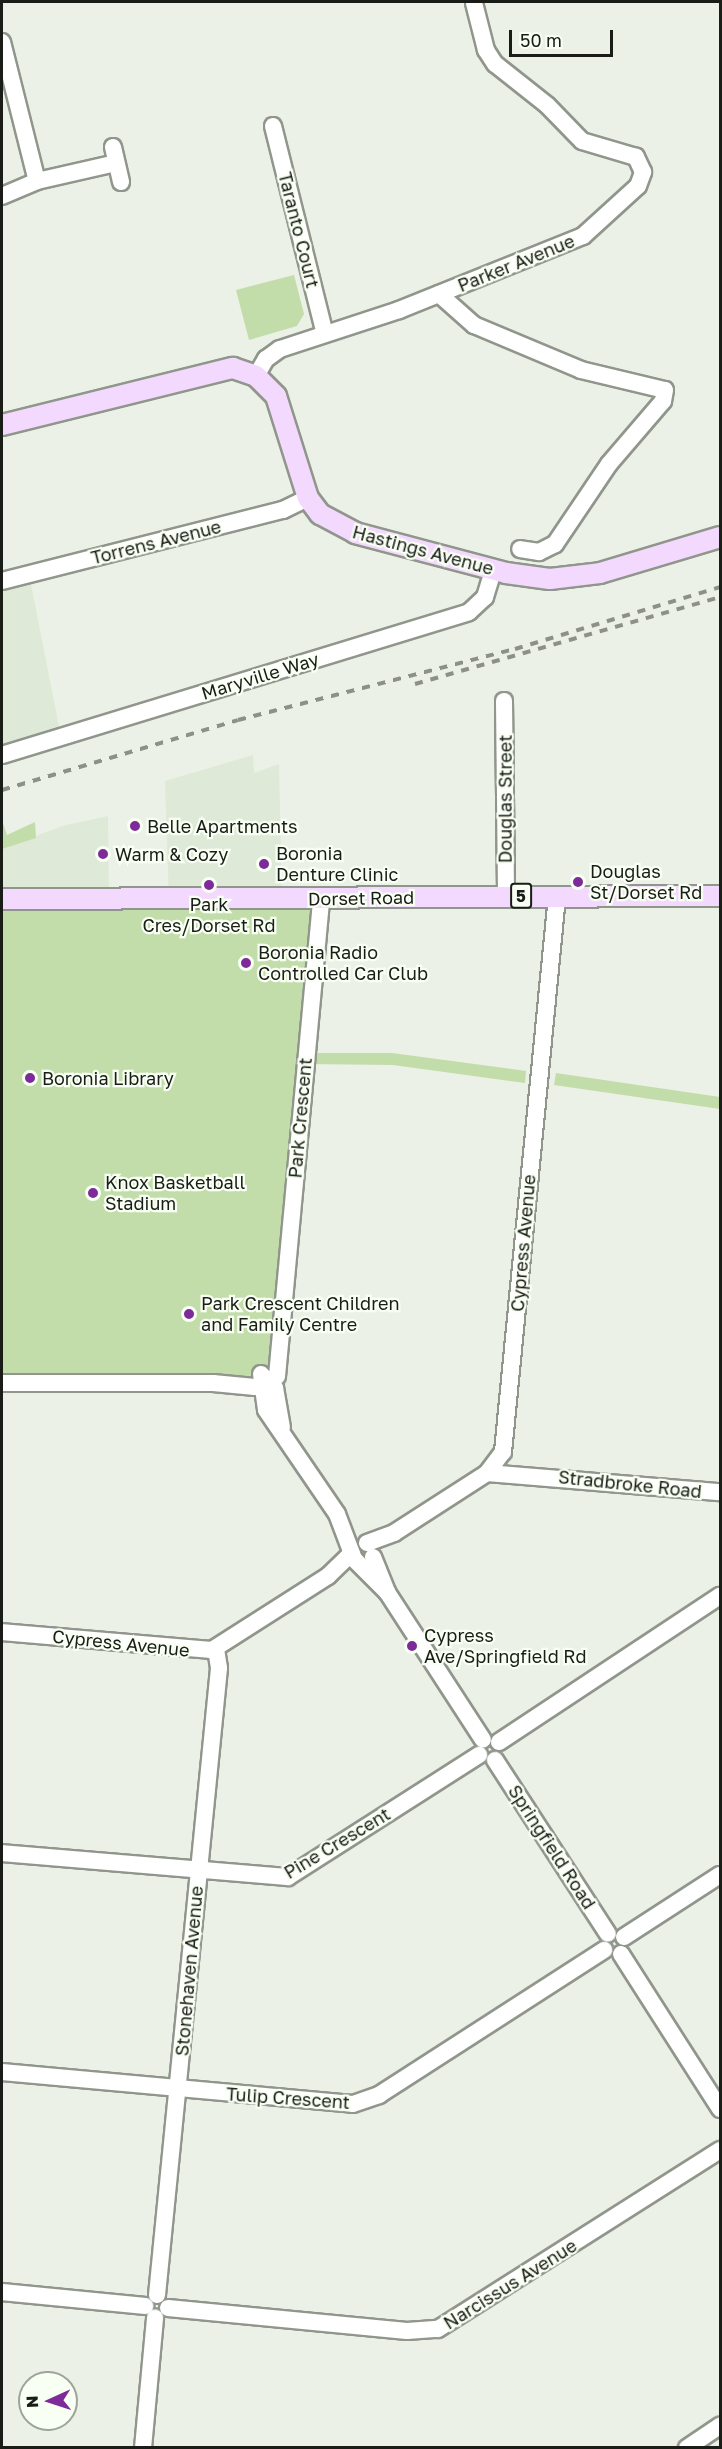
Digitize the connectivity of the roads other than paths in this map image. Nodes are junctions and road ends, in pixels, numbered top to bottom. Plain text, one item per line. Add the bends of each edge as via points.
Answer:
1 (474, 3) dead end
2 (2, 42) edge
3 (273, 126) dead end
4 (37, 181) junction
5 (120, 182) dead end
6 (2, 196) edge
7 (439, 294) junction
8 (325, 334) junction
9 (256, 375) junction
10 (2, 425) edge
11 (308, 498) junction
12 (720, 537) edge
13 (520, 549) dead end
14 (499, 571) junction
15 (2, 581) edge
16 (504, 701) dead end
17 (2, 756) edge
18 (557, 896) junction
19 (720, 896) edge
20 (506, 897) junction
21 (321, 898) junction
22 (2, 899) edge
23 (264, 1382) junction
24 (2, 1383) edge
25 (492, 1468) junction
26 (720, 1492) edge
27 (363, 1554) junction
28 (720, 1596) edge
29 (2, 1632) edge
30 (216, 1648) junction
31 (489, 1749) junction
32 (2, 1853) edge
33 (198, 1872) junction
34 (720, 1875) edge
35 (612, 1940) junction
36 (2, 2072) edge
37 (178, 2089) junction
38 (720, 2109) edge
39 (720, 2150) edge
40 (2, 2292) edge
41 (156, 2307) junction
42 (720, 2426) edge
43 (143, 2448) edge
44 (687, 2448) edge

1 - 7 street, Parker Avenue via 486,50 495,64 547,105 582,141 636,157 643,172 632,192 583,236
2 - 4 street
3 - 8 street, Taranto Court
4 - 5 street via 115,155
4 - 6 street
7 - 8 street
7 - 13 street, Parker Avenue via 474,325 566,364 665,390 663,401 609,464 555,544 539,552
8 - 9 street via 274,352
9 - 10 main road via 233,368 213,370
9 - 11 main road, Hastings Avenue via 284,410
11 - 14 main road, Hastings Avenue via 320,514 355,533
11 - 15 street, Torrens Avenue via 283,510
12 - 14 main road, Hastings Avenue via 585,577 550,579
14 - 17 street, Maryville Way via 485,597 469,612
16 - 20 street, Douglas Street
18 - 19 main road, Dorset Road / 5
18 - 20 main road, Dorset Road / 5
18 - 25 street, Cypress Avenue via 504,1445
20 - 21 main road, Dorset Road / 5
21 - 22 main road, Dorset Road / 5
21 - 23 street, Park Crescent via 279,1337 280,1368
23 - 24 street
23 - 27 street, Springfield Road via 266,1410 284,1431
25 - 26 street, Stradbroke Road
25 - 27 street, Cypress Avenue
27 - 30 street, Cypress Avenue
27 - 31 street, Springfield Road
28 - 31 street, Pine Crescent
29 - 30 street, Cypress Avenue via 200,1651
30 - 33 street, Stonehaven Avenue via 219,1668
31 - 33 street, Pine Crescent via 288,1877
31 - 35 street, Springfield Road
32 - 33 street, Pine Crescent
33 - 37 street, Stonehaven Avenue
34 - 35 street, Tulip Crescent
35 - 37 street, Tulip Crescent via 362,2102 335,2104
35 - 38 street via 611,1955 621,1954
36 - 37 street, Tulip Crescent
37 - 41 street, Stonehaven Avenue
39 - 41 street, Narcissus Avenue via 438,2329 415,2331
40 - 41 street, Narcissus Avenue
41 - 43 street, Stonehaven Avenue
42 - 44 street

